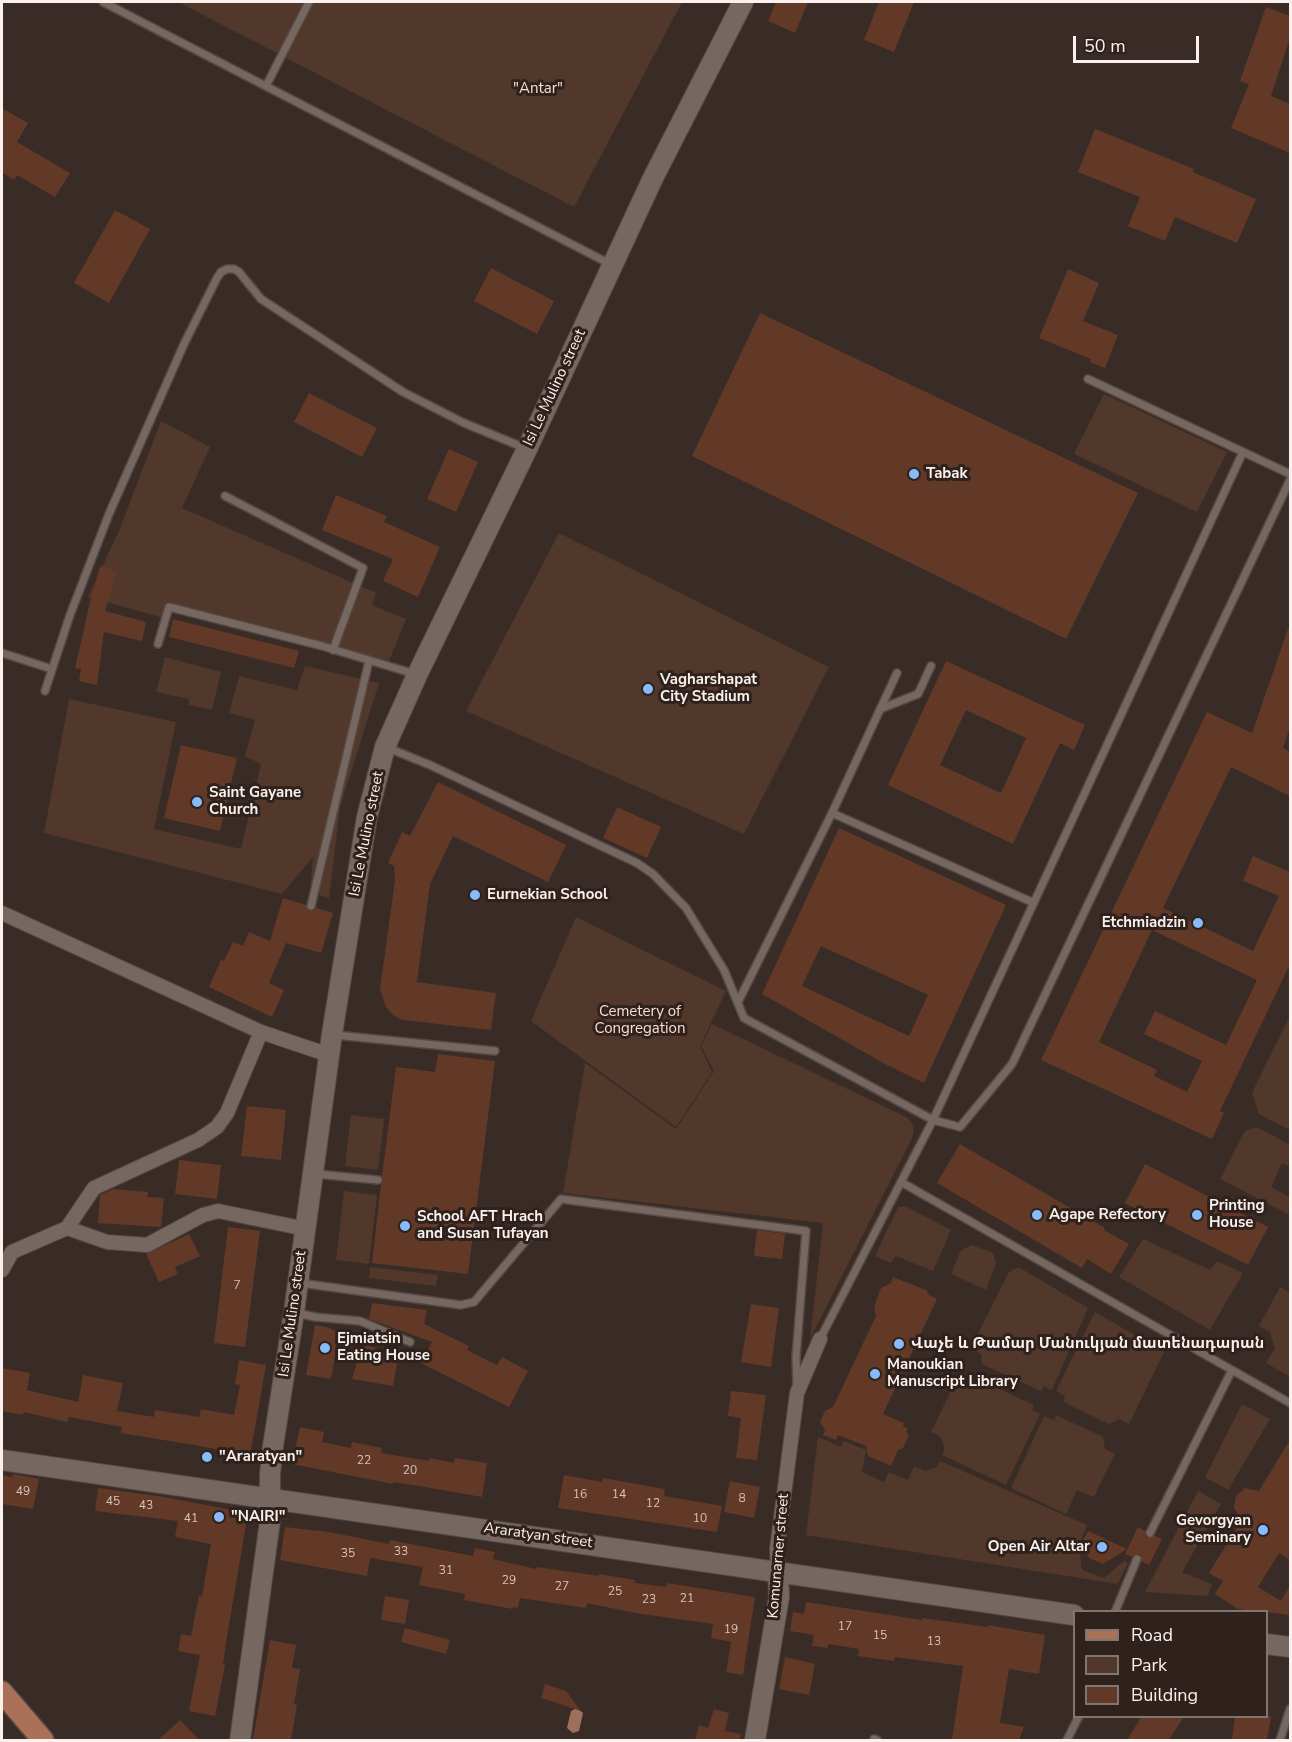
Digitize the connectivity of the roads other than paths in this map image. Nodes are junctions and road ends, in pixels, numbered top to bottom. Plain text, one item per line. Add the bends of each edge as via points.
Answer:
1 (103, 2) edge
2 (309, 2) edge
3 (743, 2) edge
4 (266, 86) junction
5 (612, 265) junction
6 (1089, 379) dead end
7 (527, 449) junction
8 (1243, 452) junction
9 (1290, 474) edge
10 (1290, 480) edge
11 (225, 496) dead end
12 (158, 644) dead end
13 (333, 650) junction
14 (2, 653) edge
15 (369, 661) junction
16 (931, 666) dead end
17 (52, 669) junction
18 (897, 673) dead end
19 (417, 675) junction
20 (45, 691) dead end
21 (880, 709) junction
22 (385, 747) junction
23 (832, 813) junction
24 (1034, 903) junction
25 (311, 906) dead end
26 (2, 913) edge
27 (738, 1002) junction
28 (261, 1032) junction
29 (332, 1034) junction
30 (495, 1051) dead end
31 (329, 1055) junction
32 (933, 1120) junction
33 (314, 1173) junction
34 (378, 1180) dead end
35 (901, 1182) junction
36 (67, 1228) junction
37 (306, 1229) junction
38 (2, 1270) edge
39 (297, 1283) junction
40 (294, 1312) junction
41 (820, 1339) joint
42 (410, 1342) dead end
43 (1232, 1370) junction
44 (797, 1393) junction
45 (1290, 1403) edge
46 (2, 1460) edge
47 (270, 1499) junction
48 (1150, 1533) dead end
49 (1137, 1559) dead end
50 (778, 1571) junction
51 (1115, 1610) edge
52 (1073, 1615) edge
53 (1268, 1644) edge
54 (1290, 1647) edge
55 (2, 1692) edge
56 (1290, 1709) edge
57 (1078, 1718) edge
58 (43, 1740) edge
59 (240, 1740) edge
60 (754, 1740) edge
61 (1067, 1740) edge
62 (1280, 1740) edge

1 - 4 lane
2 - 4 lane
3 - 5 street, Isi Le Mulino street
4 - 5 lane
5 - 7 street, Isi Le Mulino street
6 - 8 lane
7 - 17 lane via 403,392 261,299 239,272 227,269 221,272 184,344 109,514
7 - 19 street, Isi Le Mulino street
8 - 9 lane
8 - 24 lane
10 - 32 lane via 1012,1064 960,1127
11 - 13 lane via 363,568
12 - 13 lane via 169,607
13 - 15 lane
14 - 17 lane
15 - 19 lane
15 - 25 lane
16 - 21 lane via 918,694
17 - 20 lane
18 - 21 lane
19 - 22 street, Isi Le Mulino street
21 - 23 lane
22 - 27 lane via 451,774 653,874 686,908 724,970
22 - 29 street, Isi Le Mulino street via 367,818
23 - 24 lane
23 - 27 lane
24 - 32 lane
26 - 28 street
27 - 32 lane via 744,1018
28 - 31 street
28 - 36 street via 227,1113 217,1127 198,1140 94,1188
29 - 30 lane
29 - 31 street, Isi Le Mulino street
31 - 33 street, Isi Le Mulino street
32 - 35 lane
33 - 34 lane
33 - 37 street, Isi Le Mulino street
35 - 41 lane
35 - 43 lane
36 - 37 street via 107,1242 147,1245 218,1211
36 - 38 street via 12,1252
37 - 39 street, Isi Le Mulino street
39 - 40 street, Isi Le Mulino street
39 - 44 lane via 461,1305 474,1302 561,1199 806,1231
40 - 42 lane via 360,1321
40 - 47 street, Isi Le Mulino street via 273,1446
41 - 44 street, Komunarner street
43 - 45 lane
43 - 48 lane
44 - 50 street, Komunarner street via 777,1549
46 - 47 street, Araratyan street
47 - 50 street, Araratyan street
47 - 59 street, Isi Le Mulino street
49 - 51 lane
50 - 52 street, Araratyan street
50 - 60 street, Komunarner street via 778,1598
53 - 54 street
55 - 58 main road
56 - 62 lane
57 - 61 lane

